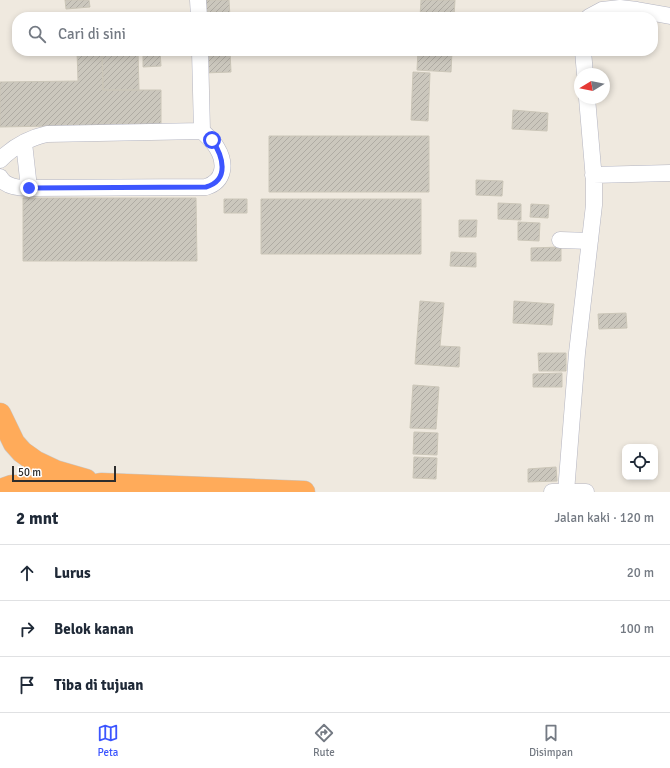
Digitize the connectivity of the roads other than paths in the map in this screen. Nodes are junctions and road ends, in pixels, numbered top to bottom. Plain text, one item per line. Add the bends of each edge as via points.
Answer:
1 (198, 0) edge
2 (199, 12) edge
3 (598, 12) edge
4 (648, 12) edge
5 (658, 14) edge
6 (670, 16) edge
7 (200, 56) edge
8 (583, 56) edge
9 (584, 68) edge
10 (587, 104) edge
11 (202, 131) junction
12 (24, 143) junction
13 (0, 160) edge
14 (670, 173) edge
15 (593, 175) junction
16 (0, 177) edge
17 (29, 188) junction
18 (560, 240) dead end
19 (590, 241) junction
20 (0, 414) edge
21 (101, 484) junction
22 (0, 490) edge
23 (304, 492) edge
24 (552, 492) edge
25 (566, 492) edge
26 (586, 492) edge

1 - 2 street
3 - 4 street via 620,8
5 - 6 street
7 - 11 street
8 - 9 street
10 - 15 street
11 - 12 street via 47,134
11 - 17 street via 218,149 222,165 220,178 211,186
12 - 13 street
12 - 17 street
14 - 15 street
15 - 19 street via 594,206
16 - 17 street via 10,185
18 - 19 street
19 - 25 street
20 - 21 highway via 14,442 22,452 36,462 55,471
21 - 22 highway via 79,488 12,486
21 - 23 highway
24 - 25 street
25 - 26 street

